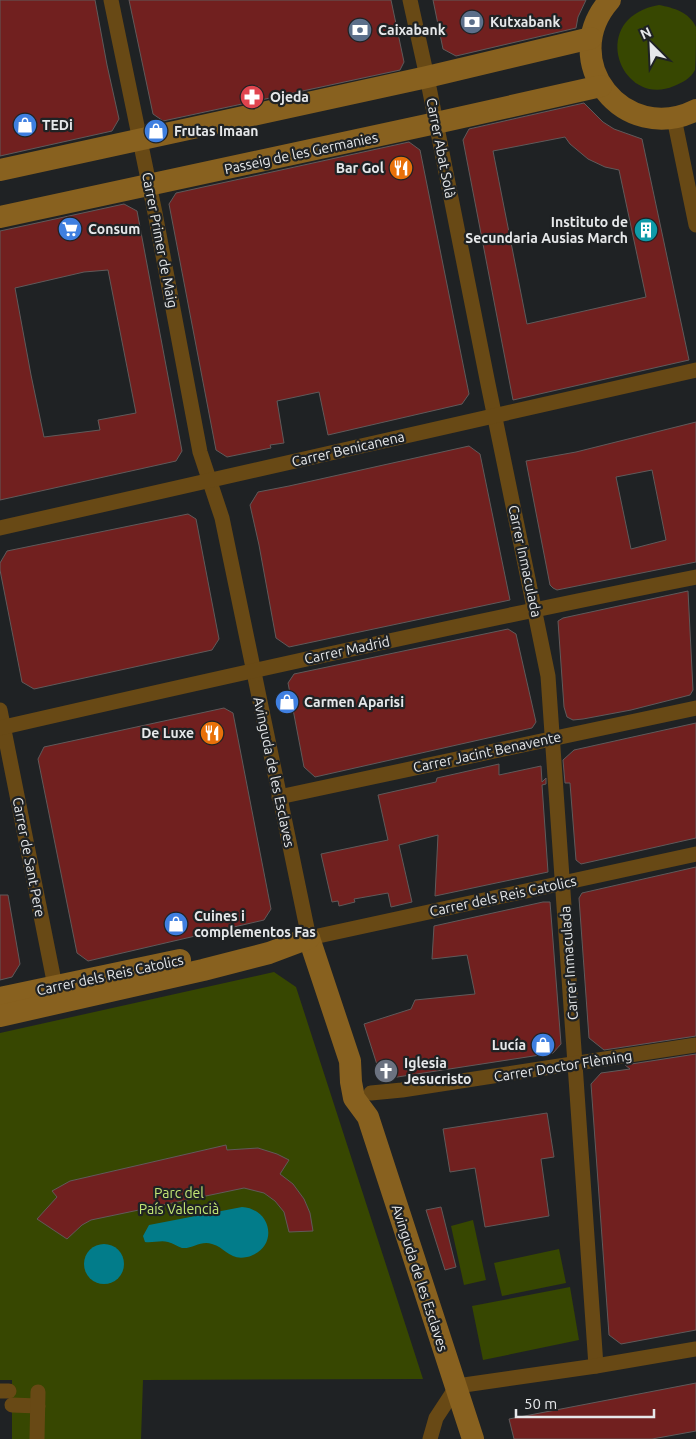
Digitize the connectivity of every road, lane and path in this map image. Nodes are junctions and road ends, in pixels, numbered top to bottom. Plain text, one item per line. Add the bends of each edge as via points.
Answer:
1 (111, 0) edge
2 (410, 0) edge
3 (610, 0) edge
4 (591, 38) junction
5 (427, 77) junction
6 (601, 86) junction
7 (696, 110) edge
8 (674, 118) junction
9 (436, 123) junction
10 (140, 139) junction
11 (0, 170) edge
12 (150, 186) junction
13 (0, 217) edge
14 (696, 225) edge
15 (696, 370) edge
16 (494, 415) junction
17 (209, 480) junction
18 (0, 528) edge
19 (696, 577) edge
20 (535, 609) junction
21 (253, 670) junction
22 (696, 708) edge
23 (0, 710) edge
24 (2, 727) edge
25 (554, 737) junction
26 (279, 797) junction
27 (696, 854) edge
28 (564, 882) junction
29 (309, 938) junction
30 (277, 950) junction
31 (322, 978) junction
32 (57, 995) junction
33 (0, 998) edge
34 (0, 1016) edge
35 (696, 1045) edge
36 (576, 1064) junction
37 (350, 1072) junction
38 (370, 1093) junction
39 (368, 1118) junction
40 (696, 1350) edge
41 (596, 1366) junction
42 (457, 1386) junction
43 (7, 1396) edge
44 (37, 1439) edge
45 (430, 1439) edge
46 (473, 1439) edge

1 - 10 street, Carrer Primer de Maig
2 - 5 street, Carrer Abat Solà
3 - 4 street via 595,22
4 - 5 street
4 - 6 street via 591,62
5 - 9 street, Carrer Abat Solà
5 - 10 street
6 - 8 street via 628,111 644,117
6 - 9 street, Passeig de les Germanies
7 - 8 street
8 - 14 street
9 - 12 street, Passeig de les Germanies
9 - 16 street, Carrer Abat Solà
10 - 11 street
10 - 12 street, Carrer Primer de Maig
12 - 13 street, Passeig de les Germanies
12 - 17 street, Carrer Primer de Maig via 200,452
15 - 16 street, Carrer Benicanena
16 - 17 street, Carrer Benicanena
16 - 20 street, Carrer Inmaculada
17 - 18 street, Carrer Benicanena
17 - 21 street, Avinguda de les Esclaves via 222,518
19 - 20 street, Carrer Madrid
20 - 21 street, Carrer Madrid
20 - 25 street, Carrer Inmaculada via 548,676
21 - 24 street, Carrer Madrid
21 - 26 street, Avinguda de les Esclaves
22 - 25 street, Carrer Jacint Benavente
23 - 24 street, Carrer de Sant Pere
24 - 32 street, Carrer de Sant Pere
25 - 26 street, Carrer Jacint Benavente
25 - 28 street, Carrer Inmaculada
26 - 29 street, Avinguda de les Esclaves
27 - 28 street, Carrer dels Reis Catolics
28 - 29 street, Carrer dels Reis Catolics
28 - 36 street, Carrer Inmaculada
29 - 30 street, Carrer dels Reis Catolics
29 - 31 street, Avinguda de les Esclaves
29 - 32 street, Carrer dels Reis Catolics via 272,941
30 - 31 street via 301,959
30 - 32 street, Carrer dels Reis Catolics via 203,970
31 - 37 street, Avinguda de les Esclaves
32 - 33 street, Carrer dels Reis Catolics
32 - 34 street, Carrer dels Reis Catolics
35 - 36 street, Carrer Doctor Flèming
36 - 38 street, Carrer Doctor Flèming
36 - 41 street, Carrer Inmaculada
37 - 38 street, Avinguda de les Esclaves
37 - 39 street, Avinguda de les Esclaves via 354,1098
38 - 39 street, Avinguda de les Esclaves
39 - 42 street, Avinguda de les Esclaves
40 - 41 street
41 - 42 street
42 - 45 street via 436,1418
42 - 46 street, Avinguda de les Esclaves
43 - 44 street via 38,1399

